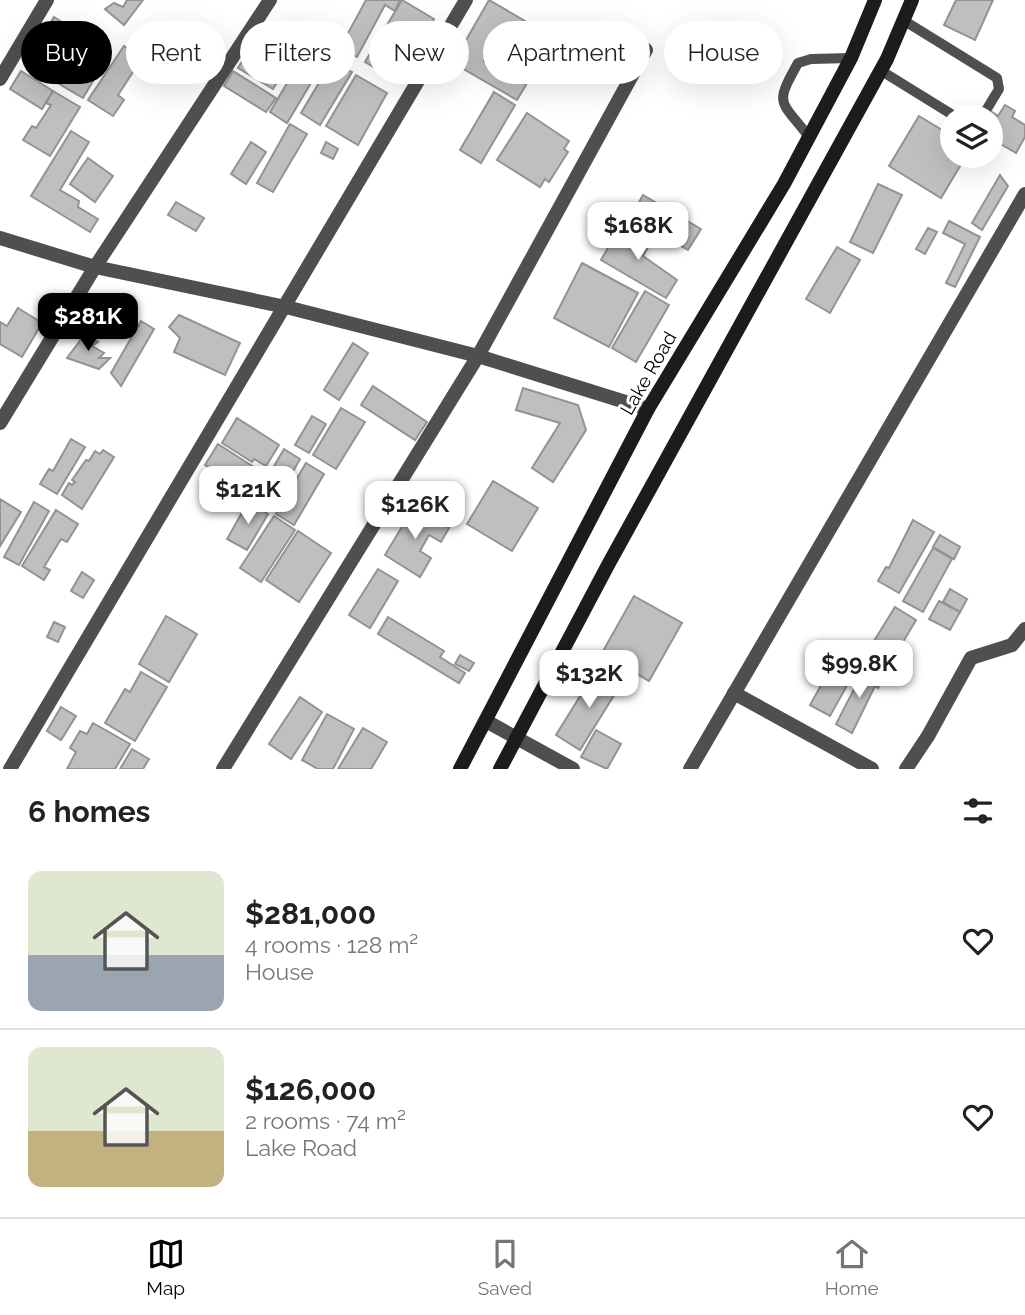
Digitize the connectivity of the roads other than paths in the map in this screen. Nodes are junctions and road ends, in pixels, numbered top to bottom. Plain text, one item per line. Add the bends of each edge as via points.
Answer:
1 (47, 0) edge
2 (270, 0) edge
3 (466, 0) edge
4 (874, 0) edge
5 (912, 0) edge
6 (903, 20) junction
7 (851, 58) junction
8 (880, 70) junction
9 (0, 79) edge
10 (627, 84) edge
11 (989, 105) edge
12 (940, 107) edge
13 (809, 137) junction
14 (1025, 194) edge
15 (0, 238) edge
16 (95, 267) junction
17 (286, 307) junction
18 (478, 356) junction
19 (648, 409) junction
20 (0, 423) edge
21 (1025, 629) edge
22 (734, 694) junction
23 (486, 721) junction
24 (517, 738) junction
25 (10, 769) edge
26 (223, 769) edge
27 (460, 769) edge
28 (500, 769) edge
29 (573, 769) edge
30 (690, 769) edge
31 (872, 769) edge
32 (906, 769) edge

1 - 9 street
2 - 16 street
3 - 17 street
4 - 7 main road, Lake Road
5 - 6 main road
6 - 8 main road
6 - 11 lane via 997,78 999,89
7 - 13 main road, Lake Road
7 - 13 lane via 798,63 781,93 782,102
8 - 12 lane
8 - 24 main road
10 - 18 street
13 - 19 main road, Lake Road
14 - 22 street
15 - 16 street
16 - 17 street
16 - 20 street
17 - 18 street
17 - 25 street
18 - 19 street
18 - 26 street
19 - 23 main road, Lake Road
21 - 32 street via 1012,645 971,658
22 - 30 street
22 - 31 street
23 - 24 street
23 - 27 main road, Lake Road
24 - 28 main road
24 - 29 street

